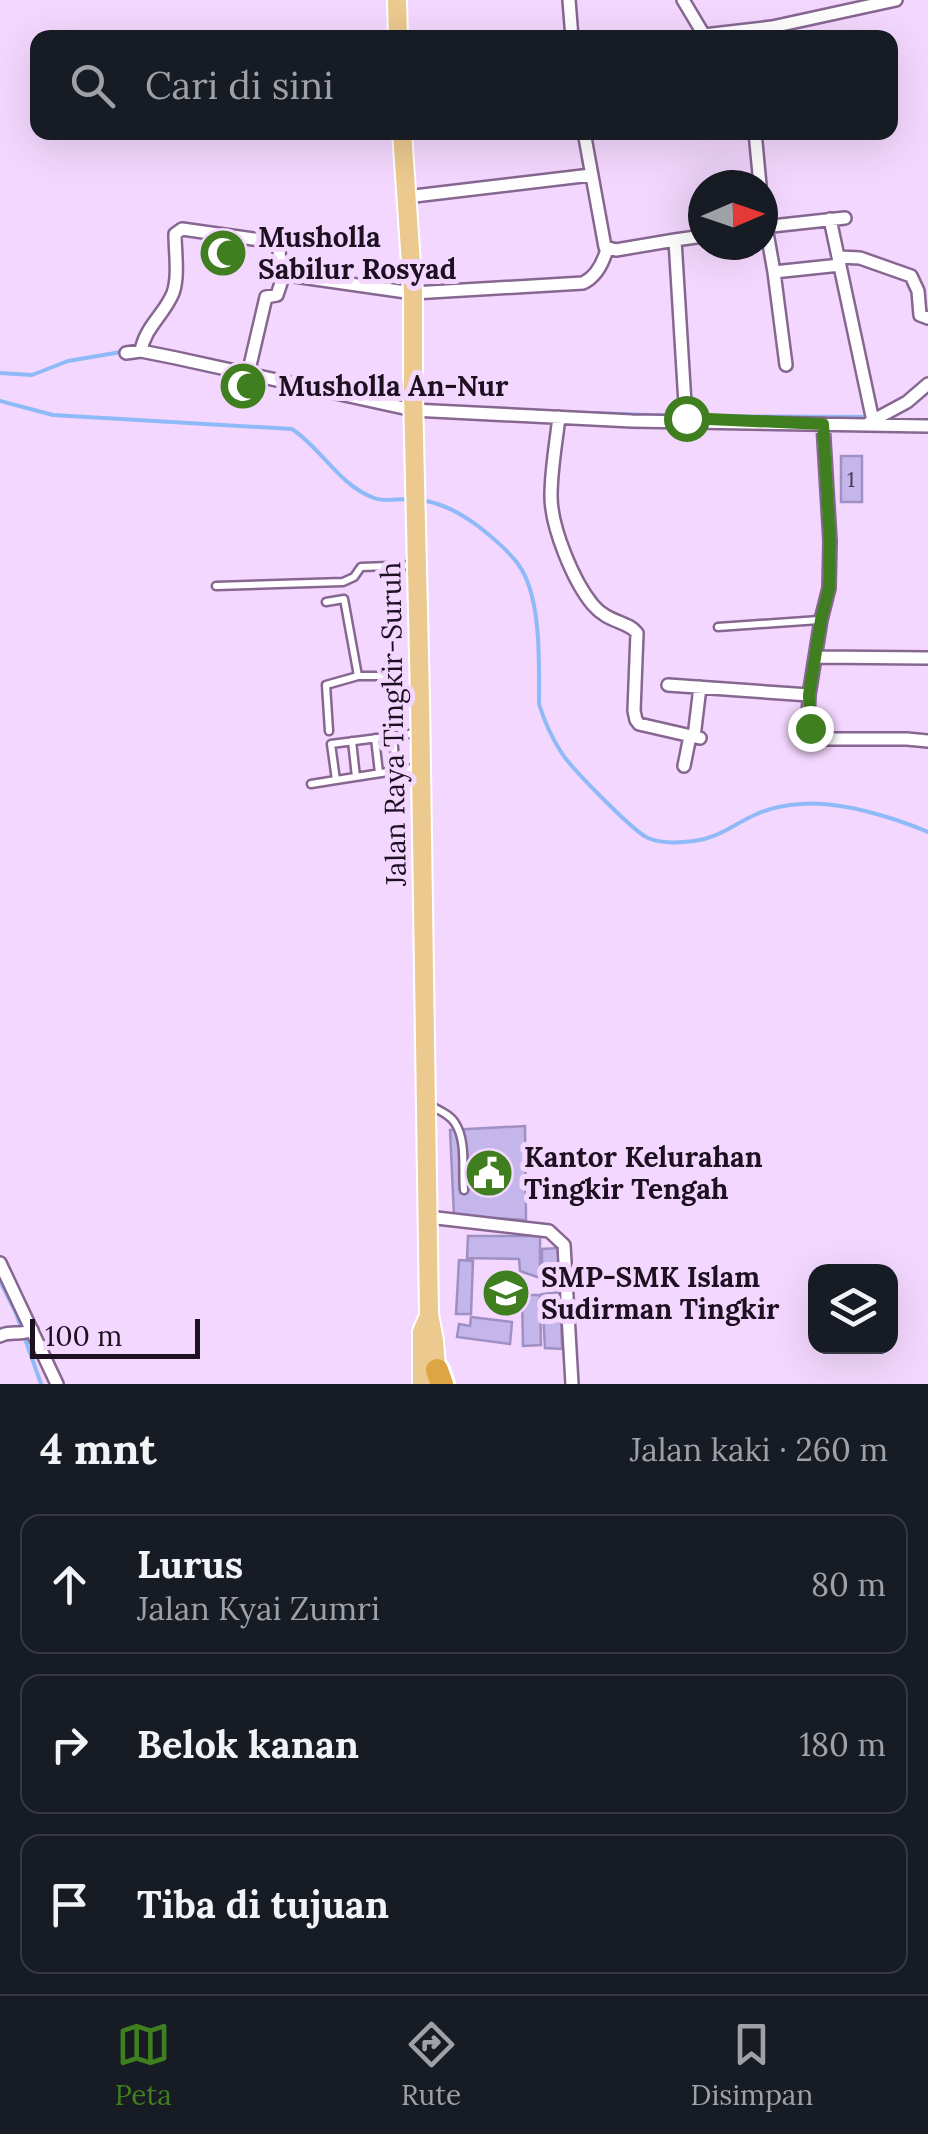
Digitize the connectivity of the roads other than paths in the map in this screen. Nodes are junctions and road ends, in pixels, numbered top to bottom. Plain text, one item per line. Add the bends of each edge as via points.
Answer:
1 (397, 0) edge
2 (568, 0) edge
3 (683, 0) edge
4 (896, 0) edge
5 (398, 30) edge
6 (571, 30) edge
7 (700, 30) edge
8 (779, 30) edge
9 (402, 140) edge
10 (585, 140) edge
11 (755, 140) edge
12 (758, 170) edge
13 (591, 175) junction
14 (406, 197) junction
15 (845, 218) dead end
16 (830, 219) junction
17 (778, 225) edge
18 (688, 238) edge
19 (675, 240) junction
20 (607, 249) junction
21 (771, 260) edge
22 (839, 261) junction
23 (774, 272) junction
24 (284, 274) junction
25 (413, 293) junction
26 (928, 318) edge
27 (141, 349) junction
28 (126, 353) dead end
29 (786, 365) dead end
30 (250, 368) junction
31 (928, 384) edge
32 (413, 404) junction
33 (685, 416) junction
34 (559, 418) junction
35 (870, 423) junction
36 (823, 424) junction
37 (928, 426) edge
38 (418, 565) junction
39 (216, 586) dead end
40 (326, 602) dead end
41 (821, 620) junction
42 (718, 627) dead end
43 (815, 657) junction
44 (928, 658) edge
45 (358, 676) junction
46 (668, 685) dead end
47 (700, 687) junction
48 (809, 695) junction
49 (420, 699) junction
50 (328, 730) dead end
51 (421, 732) junction
52 (392, 736) junction
53 (694, 737) junction
54 (374, 738) junction
55 (352, 741) junction
56 (928, 742) edge
57 (422, 766) junction
58 (684, 766) dead end
59 (396, 770) junction
60 (378, 773) junction
61 (356, 777) junction
62 (336, 780) junction
63 (311, 784) dead end
64 (426, 1104) junction
65 (464, 1190) dead end
66 (428, 1217) junction
67 (0, 1264) edge
68 (26, 1333) junction
69 (0, 1336) edge
70 (439, 1381) edge
71 (64, 1384) edge
72 (572, 1384) edge

1 - 5 main road
2 - 6 street
3 - 7 street
4 - 8 street
9 - 14 main road, Jalan Raya Tingkir-Suruh
10 - 13 street
11 - 12 street
13 - 14 street
13 - 20 street
14 - 25 main road, Jalan Raya Tingkir-Suruh
15 - 16 street
16 - 17 street
16 - 22 street
18 - 19 street
19 - 20 street
19 - 33 street
20 - 25 street via 583,283
21 - 23 street
22 - 23 street
22 - 26 street via 860,258 912,276 918,312
22 - 35 street
23 - 29 street
24 - 25 street
24 - 27 street via 275,242 176,231 175,285
24 - 30 street via 278,294 267,295
25 - 32 main road, Jalan Raya Tingkir-Suruh
27 - 28 street
27 - 30 street
30 - 32 street
31 - 35 street
32 - 34 street
32 - 38 main road, Jalan Raya Tingkir-Suruh
33 - 34 street
33 - 36 street
34 - 53 street via 551,496 556,524 585,594 610,620 638,633 636,722
35 - 36 street
35 - 37 street
36 - 41 street via 830,541
38 - 39 lane via 361,567 343,582
38 - 49 main road, Jalan Raya Tingkir-Suruh
40 - 45 lane via 344,599
41 - 42 lane
41 - 43 street
43 - 44 street
43 - 48 street
45 - 49 lane via 378,676 395,699
45 - 50 lane via 326,685
46 - 47 street
47 - 48 street
47 - 53 street
48 - 56 street via 808,720 816,738
49 - 51 main road, Jalan Raya Tingkir-Suruh
51 - 52 lane
51 - 57 main road, Jalan Raya Tingkir-Suruh
52 - 54 lane
52 - 59 lane
53 - 58 street
54 - 55 lane
54 - 60 lane
55 - 61 lane
55 - 62 lane via 332,744
57 - 59 lane
57 - 64 main road, Jalan Raya Tingkir-Suruh
59 - 60 lane
60 - 61 lane
61 - 62 lane
62 - 63 lane
64 - 65 lane via 455,1122
64 - 66 main road, Jalan Raya Tingkir-Suruh
66 - 70 main road, Jalan Raya Tingkir-Suruh
66 - 72 street via 549,1231 558,1238 564,1245
67 - 68 street
68 - 69 street
68 - 71 street via 56,1384

